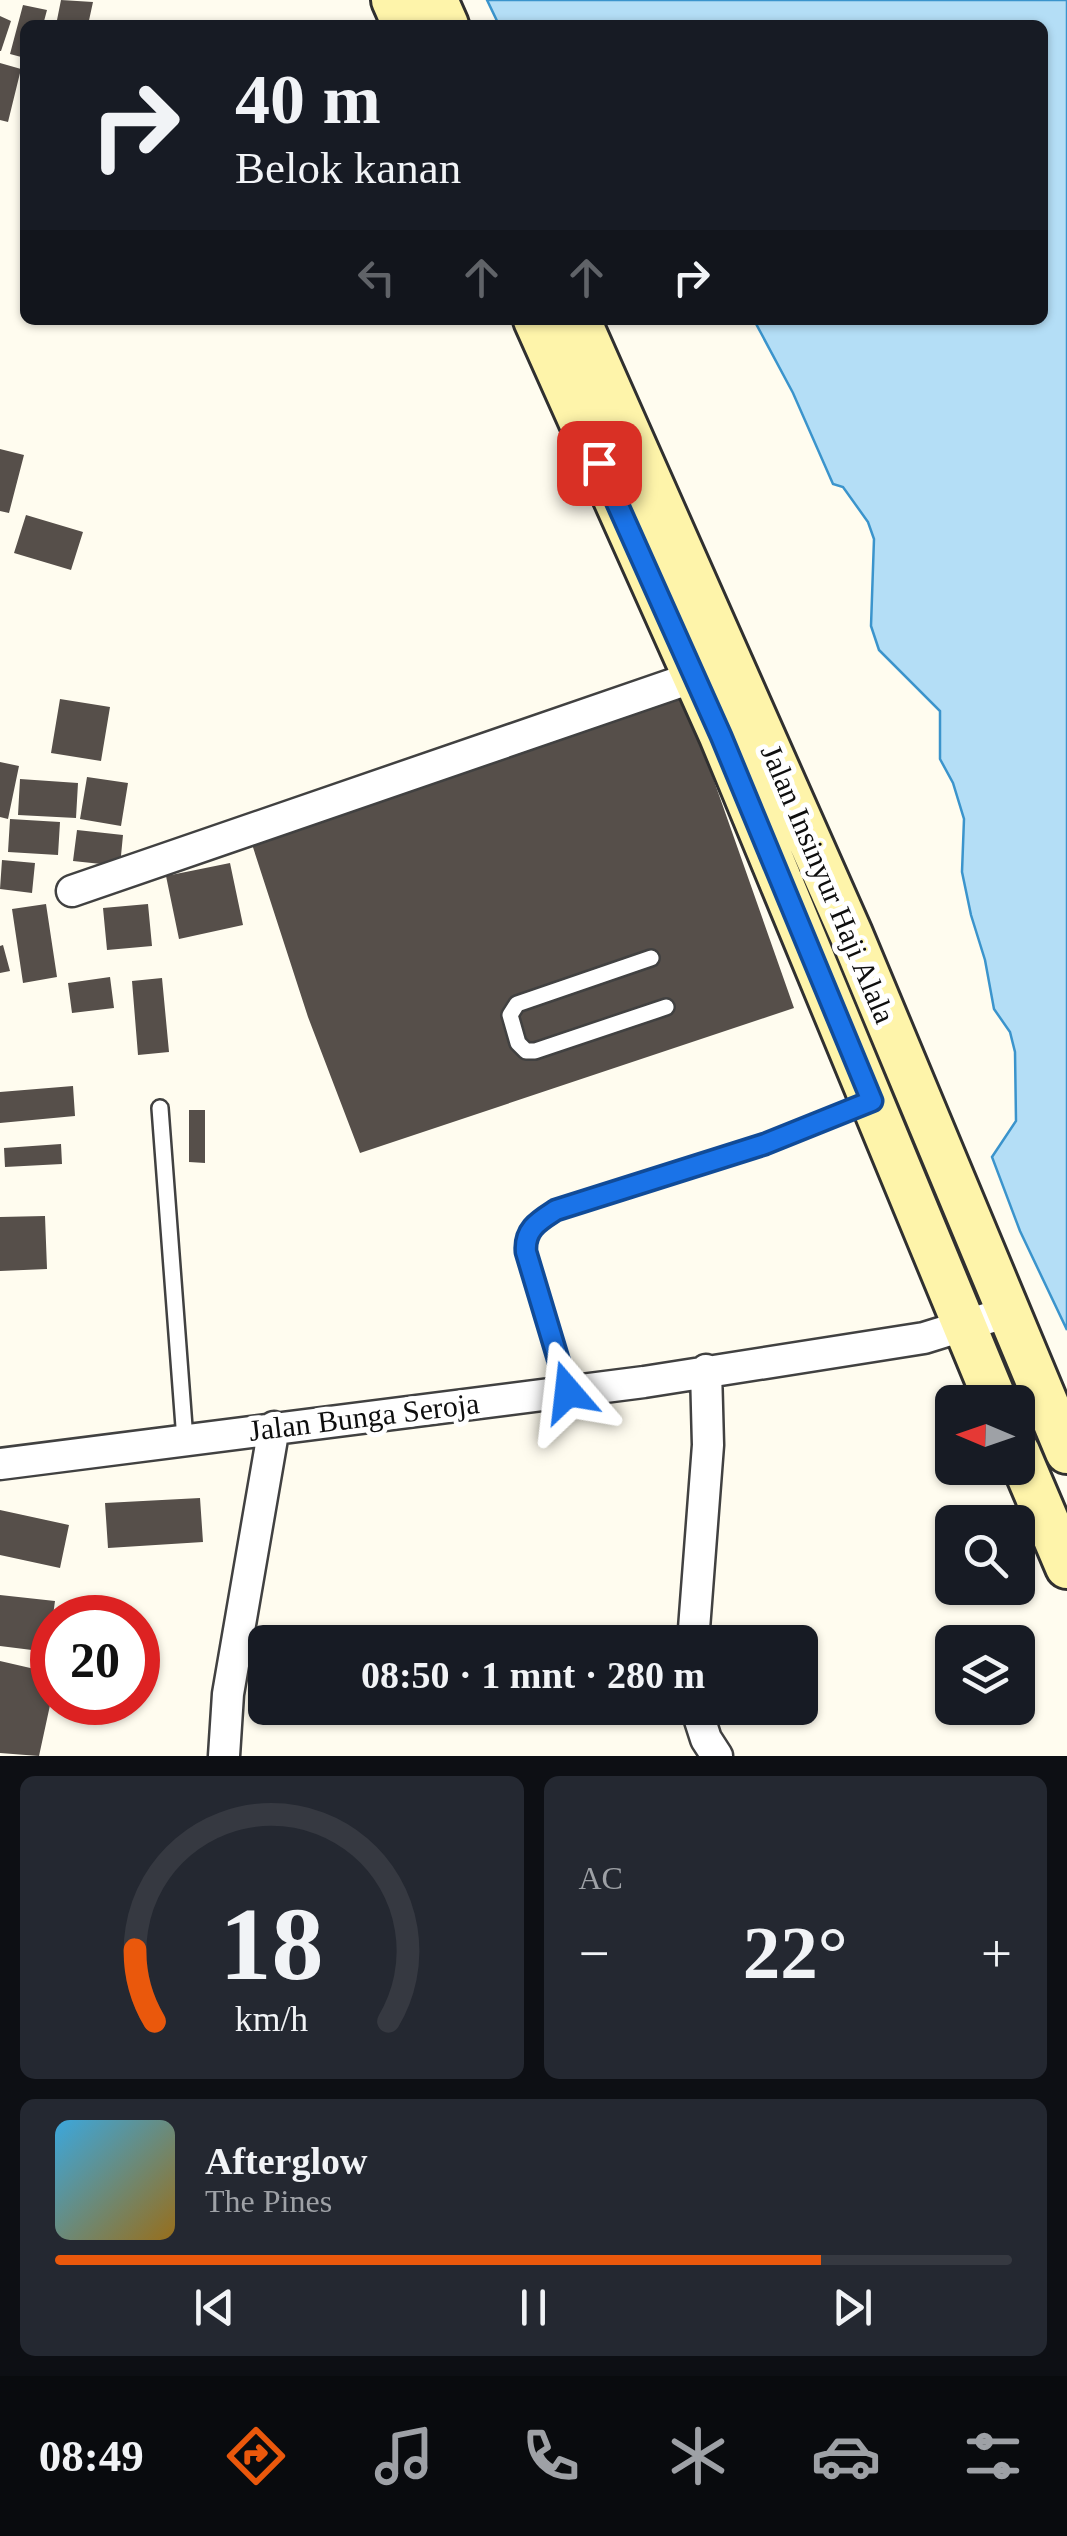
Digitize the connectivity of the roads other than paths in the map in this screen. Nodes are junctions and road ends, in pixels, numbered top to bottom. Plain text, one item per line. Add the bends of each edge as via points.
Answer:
1 (538, 325) edge
2 (581, 325) edge
3 (694, 677) junction
4 (72, 891) dead end
5 (651, 958) dead end
6 (666, 1006) dead end
7 (872, 1101) junction
8 (160, 1108) dead end
9 (1008, 1312) junction
10 (964, 1327) junction
11 (706, 1370) junction
12 (989, 1385) edge
13 (568, 1392) junction
14 (274, 1427) junction
15 (186, 1440) junction
16 (1067, 1452) edge
17 (0, 1464) edge
18 (1032, 1485) edge
19 (1067, 1567) edge
20 (695, 1625) edge
21 (701, 1725) edge
22 (224, 1756) edge
23 (717, 1756) edge

1 - 3 main road, Jalan Insinyur Haji Alala
2 - 9 main road, Jalan Insinyur Haji Alala via 851,934
3 - 4 street
3 - 7 main road, Jalan Insinyur Haji Alala
5 - 6 lane via 517,1004 510,1015 518,1043 535,1052
7 - 10 main road, Jalan Insinyur Haji Alala
7 - 13 lane via 765,1144 556,1210 536,1224 526,1252
8 - 15 lane
9 - 10 street, Jalan Bunga Seroja
9 - 16 main road, Jalan Insinyur Haji Alala
10 - 11 street, Jalan Bunga Seroja
10 - 12 main road, Jalan Insinyur Haji Alala
11 - 13 street, Jalan Bunga Seroja
11 - 20 street via 708,1445
13 - 14 street, Jalan Bunga Seroja
14 - 15 street, Jalan Bunga Seroja
14 - 22 street via 228,1694
15 - 17 street, Jalan Bunga Seroja
18 - 19 main road
21 - 23 street

